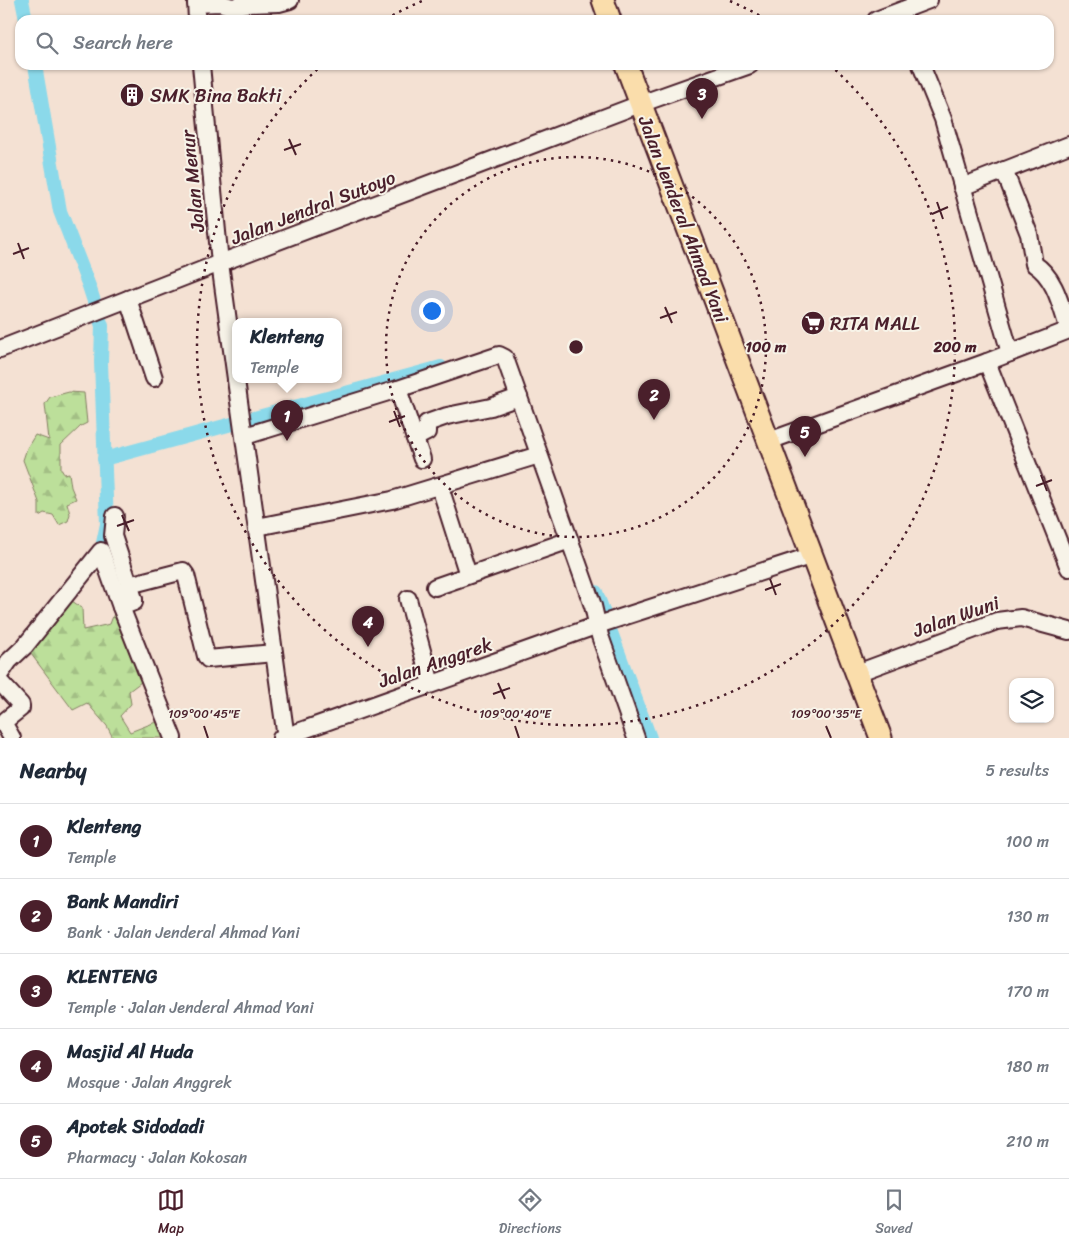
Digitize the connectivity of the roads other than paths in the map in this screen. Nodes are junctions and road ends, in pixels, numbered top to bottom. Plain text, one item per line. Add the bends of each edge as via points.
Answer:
1 (290, 0) edge
2 (603, 0) edge
3 (929, 0) edge
4 (196, 8) edge
5 (608, 15) edge
6 (904, 15) edge
7 (201, 70) edge
8 (628, 70) edge
9 (736, 70) edge
10 (924, 70) edge
11 (640, 104) junction
12 (1069, 145) edge
13 (1004, 170) junction
14 (962, 186) junction
15 (220, 263) junction
16 (128, 299) junction
17 (1069, 330) edge
18 (0, 349) edge
19 (232, 350) edge
20 (1010, 353) junction
21 (987, 362) junction
22 (154, 378) dead end
23 (237, 383) edge
24 (398, 389) junction
25 (519, 397) junction
26 (244, 430) junction
27 (415, 438) junction
28 (769, 441) junction
29 (539, 455) junction
30 (422, 459) dead end
31 (440, 487) junction
32 (115, 516) dead end
33 (257, 527) junction
34 (106, 540) junction
35 (570, 540) junction
36 (812, 555) junction
37 (1069, 568) edge
38 (468, 575) junction
39 (129, 585) junction
40 (434, 587) dead end
41 (408, 599) dead end
42 (126, 605) junction
43 (604, 623) junction
44 (1069, 630) edge
45 (274, 653) junction
46 (857, 673) junction
47 (0, 674) edge
48 (0, 682) edge
49 (431, 684) junction
50 (284, 737) edge
51 (12, 738) edge
52 (174, 738) edge
53 (636, 738) edge
54 (881, 738) edge

1 - 4 street via 232,7 220,3
2 - 5 main road
3 - 6 street
7 - 15 street, Jalan Menur
8 - 11 main road, Jalan Jenderal Ahmad Yani
9 - 11 street, Jalan Jendral Sutoyo
10 - 14 street
11 - 15 street, Jalan Jendral Sutoyo
11 - 28 main road, Jalan Jenderal Ahmad Yani
12 - 13 street
13 - 14 street
13 - 17 street via 1028,234 1034,264 1052,284
14 - 20 street
15 - 16 street, Jalan Jendral Sutoyo
15 - 19 street, Jalan Menur
16 - 18 street, Jalan Jendral Sutoyo
16 - 22 street
17 - 20 street
20 - 21 street
21 - 28 street
21 - 37 street
23 - 26 street, Jalan Menur
24 - 25 street via 501,354
24 - 26 street
24 - 27 street
25 - 27 street via 427,423 427,432
25 - 29 street
26 - 33 street, Jalan Menur
27 - 30 street
28 - 36 main road, Jalan Jenderal Ahmad Yani
29 - 31 street
29 - 35 street
31 - 33 street
31 - 38 street
32 - 34 street
33 - 45 street, Jalan Menur
34 - 39 street
34 - 42 street
34 - 47 street
35 - 38 street
35 - 43 street
36 - 43 street, Jalan Anggrek
36 - 46 main road, Jalan Jenderal Ahmad Yani
38 - 40 street
39 - 42 street
39 - 45 street via 183,570 208,659
41 - 49 street
42 - 52 street
43 - 49 street, Jalan Anggrek
43 - 53 street via 600,636
44 - 46 street, Jalan Wuni via 1021,618 997,621
45 - 50 street, Jalan Menur
46 - 54 main road, Jalan Jenderal Ahmad Yani
48 - 51 street via 21,705 4,724
49 - 50 street, Jalan Anggrek

